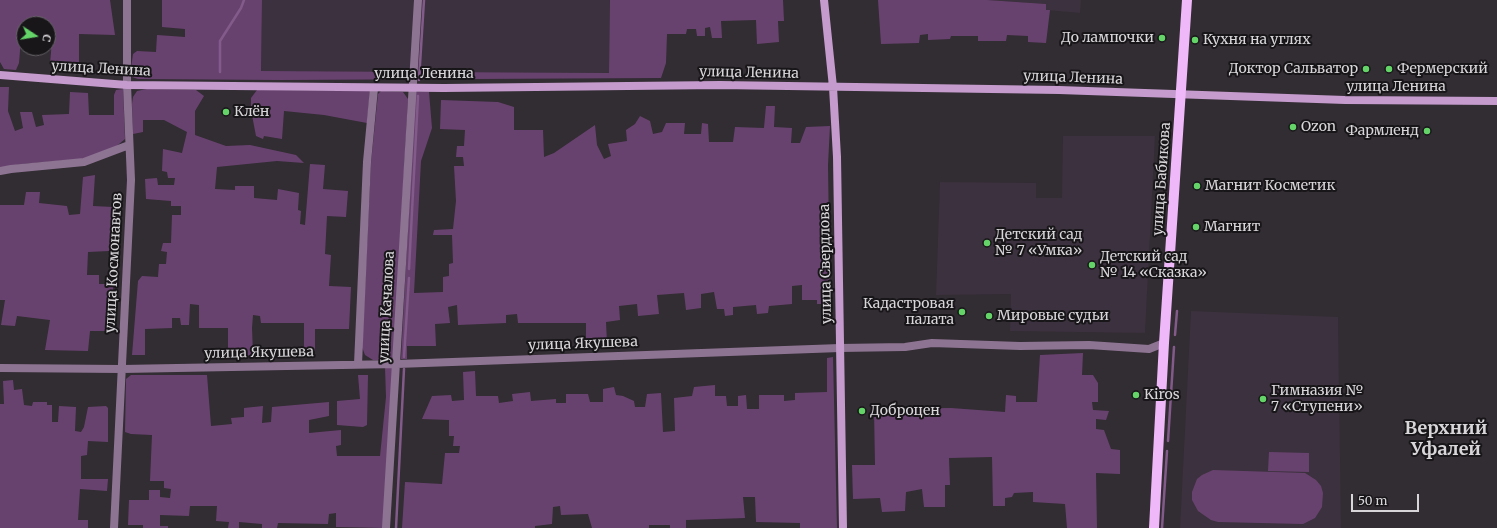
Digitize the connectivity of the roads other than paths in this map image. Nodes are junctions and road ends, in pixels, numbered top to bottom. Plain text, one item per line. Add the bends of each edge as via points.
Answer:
1 (127, 0) edge
2 (418, 0) edge
3 (824, 0) edge
4 (1187, 0) edge
5 (0, 75) edge
6 (127, 85) junction
7 (834, 87) junction
8 (374, 88) junction
9 (412, 88) junction
10 (1182, 94) junction
11 (1497, 101) edge
12 (129, 145) junction
13 (0, 171) edge
14 (1164, 343) junction
15 (840, 348) junction
16 (358, 364) junction
17 (397, 364) junction
18 (0, 368) edge
19 (122, 369) junction
20 (114, 528) edge
21 (386, 528) edge
22 (843, 528) edge
23 (1154, 528) edge

1 - 6 street, улица Космонавтов
2 - 9 street, улица Качалова
3 - 7 street, улица Свердлова
4 - 10 main road, улица Бабикова
5 - 6 street, улица Ленина
6 - 8 street, улица Ленина
6 - 12 street, улица Космонавтов
7 - 9 street, улица Ленина via 720,85
7 - 10 street, улица Ленина
7 - 15 street, улица Свердлова
8 - 9 street, улица Ленина
8 - 16 street via 367,162
9 - 17 street, улица Качалова
10 - 11 street, улица Ленина
10 - 14 main road, улица Бабикова
12 - 13 street via 84,162
12 - 19 street, улица Космонавтов via 131,180
14 - 15 street, улица Якушева via 1149,349 1090,344 932,344
14 - 23 main road, улица Бабикова
15 - 17 street, улица Якушева
15 - 22 street, улица Свердлова
16 - 17 street, улица Якушева
16 - 19 street, улица Якушева
17 - 21 street, улица Качалова
18 - 19 street, улица Якушева
19 - 20 street, улица Космонавтов

